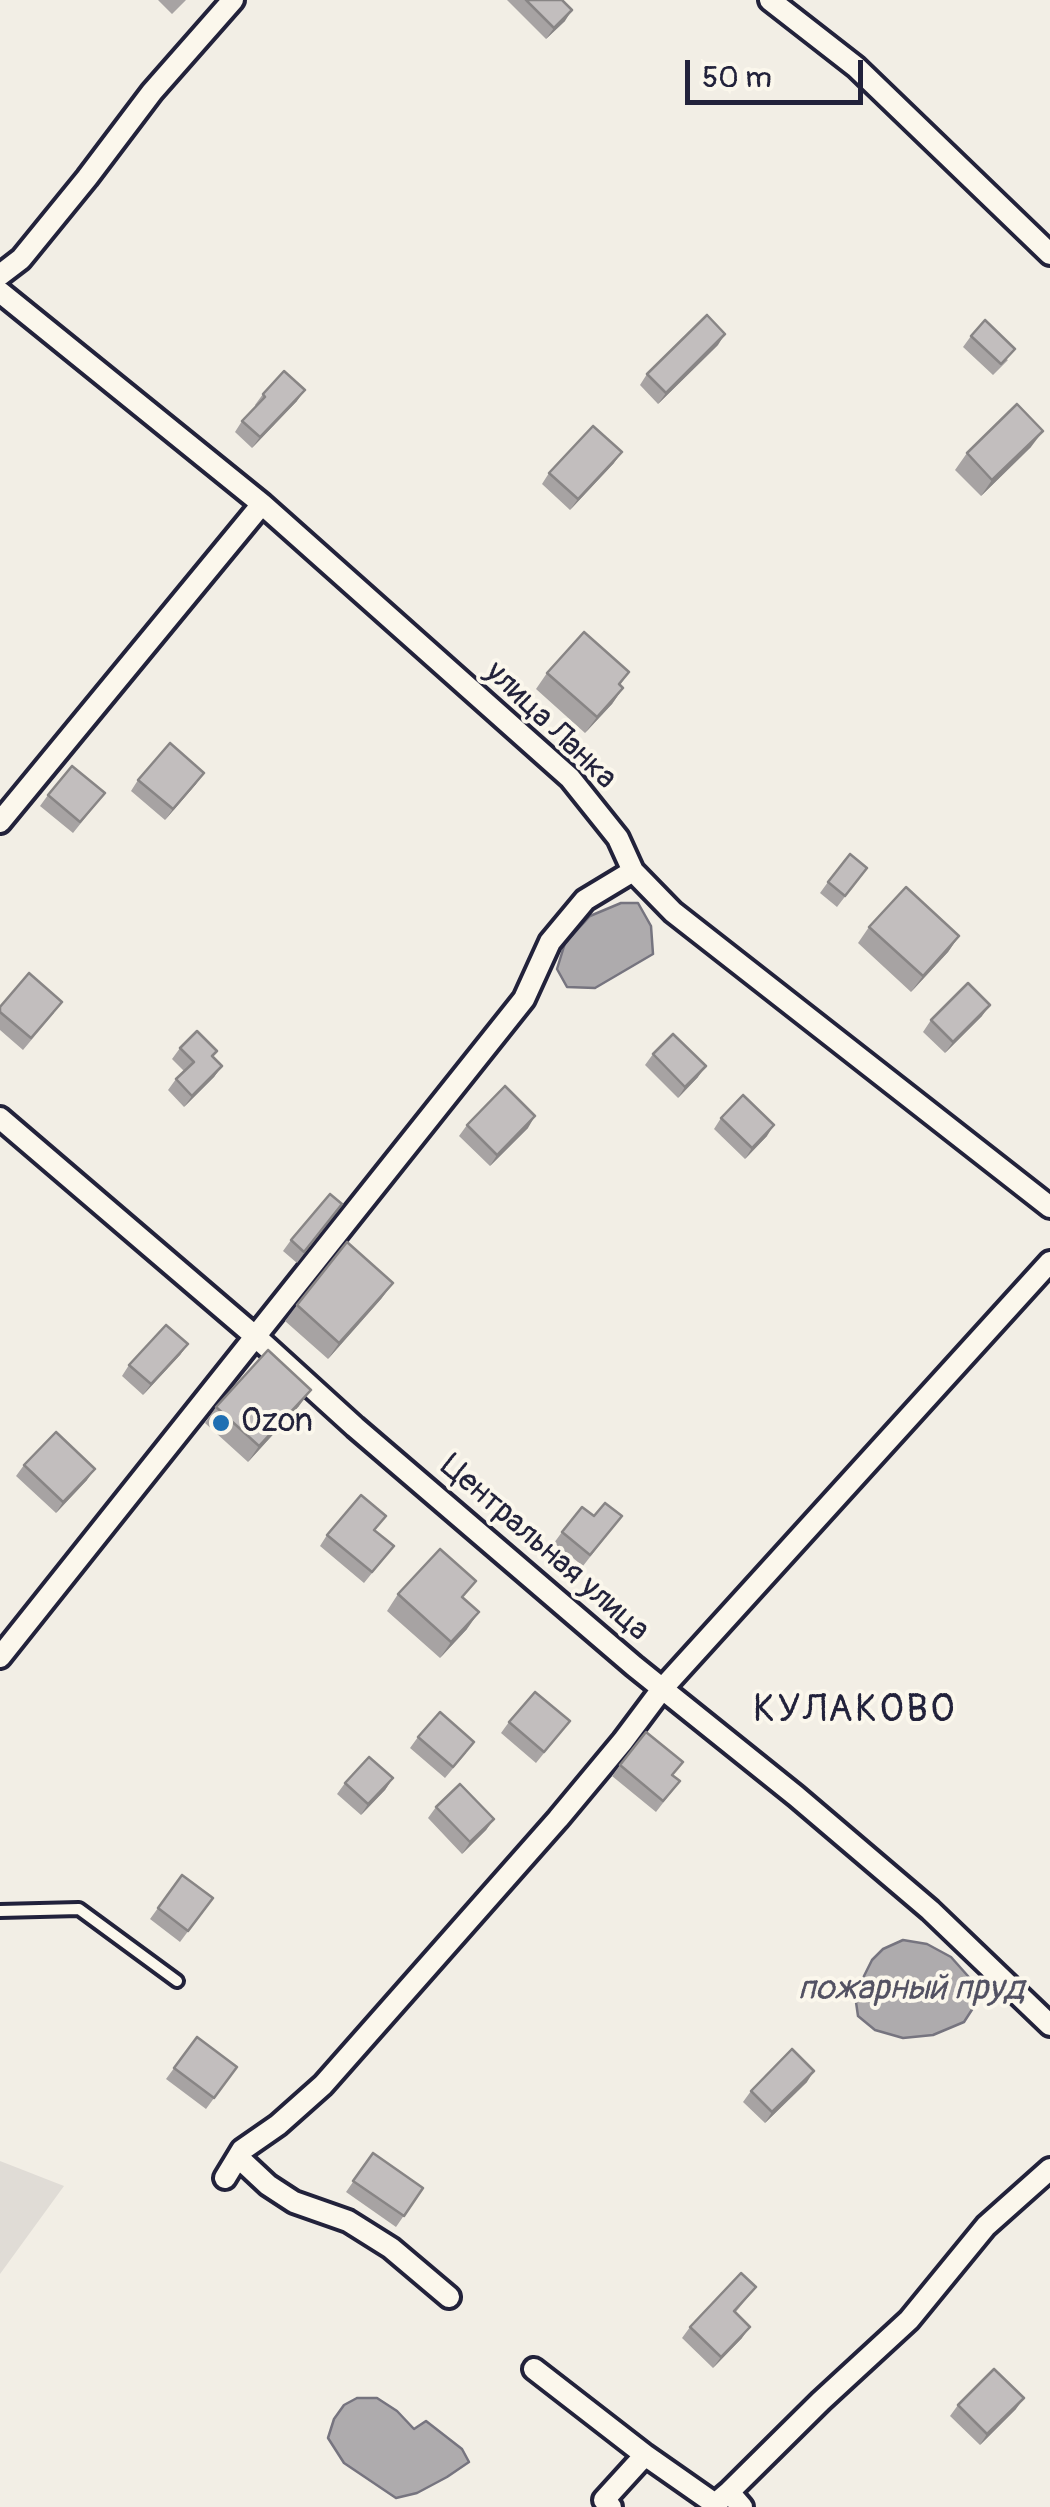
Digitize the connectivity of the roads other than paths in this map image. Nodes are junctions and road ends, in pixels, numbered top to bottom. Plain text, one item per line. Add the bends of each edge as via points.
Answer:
1 (234, 0) edge
2 (770, 0) edge
3 (1050, 254) edge
4 (0, 275) edge
5 (0, 292) edge
6 (262, 504) junction
7 (0, 822) edge
8 (633, 871) junction
9 (0, 1118) edge
10 (1050, 1207) edge
11 (1050, 1262) edge
12 (256, 1337) junction
13 (0, 1657) edge
14 (662, 1689) junction
15 (0, 1911) edge
16 (177, 1982) dead end
17 (1050, 2025) edge
18 (238, 2157) junction
19 (1050, 2169) edge
20 (225, 2178) dead end
21 (449, 2297) dead end
22 (534, 2369) dead end
23 (645, 2455) junction
24 (735, 2500) edge
25 (611, 2507) edge

1 - 4 street via 21,259
2 - 3 street via 856,67
5 - 6 street, улица Ланка
6 - 7 street
6 - 8 street, улица Ланка via 570,778 618,838
8 - 10 street, улица Ланка via 673,912
8 - 12 street via 585,900 550,942 524,999
9 - 12 street, Центральная улица
11 - 14 street
12 - 13 street
12 - 14 street, Центральная улица
14 - 17 street, Центральная улица via 930,1910
14 - 18 street via 558,1819 323,2085
15 - 16 lane via 79,1909
18 - 20 street
18 - 21 street via 294,2202 348,2221 391,2248
19 - 24 street via 986,2226 910,2320 821,2401
22 - 23 street
23 - 24 street via 715,2504
23 - 25 street via 604,2500

